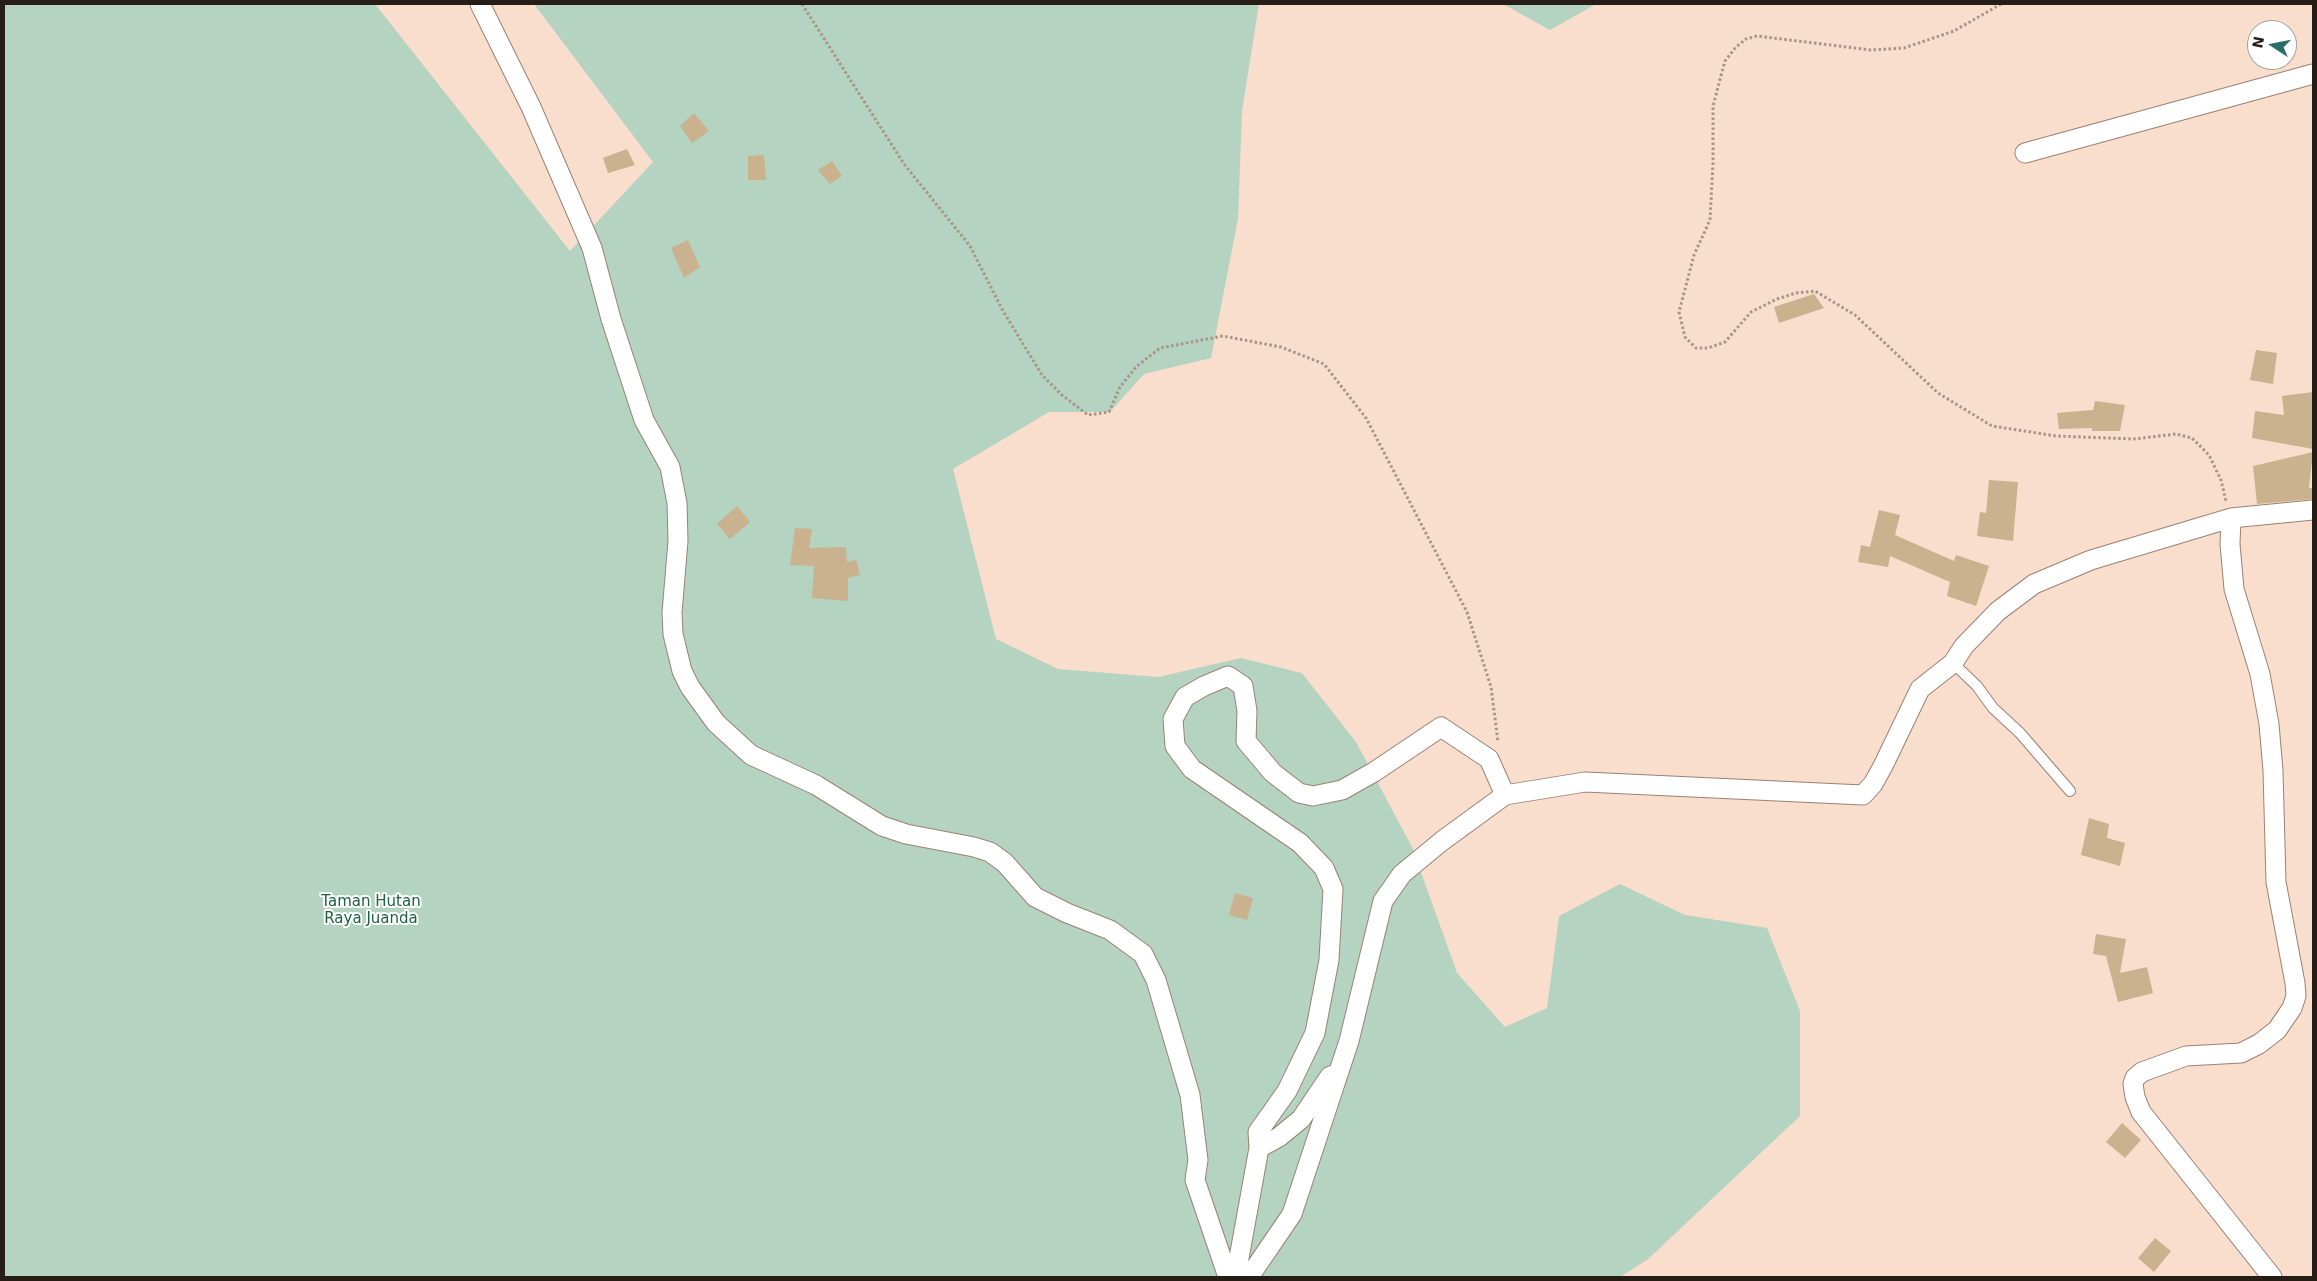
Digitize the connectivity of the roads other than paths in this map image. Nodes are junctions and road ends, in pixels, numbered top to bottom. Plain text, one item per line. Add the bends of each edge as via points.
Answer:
1 (480, 4) edge
2 (2313, 74) edge
3 (2025, 152) dead end
4 (2313, 510) edge
5 (2231, 518) junction
6 (1953, 663) junction
7 (2070, 791) dead end
8 (1505, 795) junction
9 (1343, 1057) junction
10 (1259, 1148) junction
11 (2266, 1275) edge
12 (1230, 1277) edge
13 (1249, 1277) edge

1 - 12 street via 531,107 592,248 644,420 670,467 677,503 678,541 673,634 682,670 690,686 716,723 751,755 816,785 882,826 990,852 1005,863 1035,897 1110,930 1143,954 1156,980 1190,1095 1198,1160 1194,1180
2 - 3 street
4 - 5 street
5 - 6 street via 2091,560 2034,584 1998,611 1964,646
5 - 11 street via 2234,589 2260,674 2270,724 2276,882 2296,996 2285,1020 2259,1044 2241,1053 2186,1056 2142,1072 2133,1084 2134,1097 2141,1112
6 - 7 lane
6 - 8 street via 1920,689 1883,766 1863,795 1585,782
8 - 9 street via 1402,874 1384,901
8 - 10 street via 1490,759 1441,727 1342,790 1313,796 1299,793 1273,773 1246,741 1247,711 1243,686 1228,676 1186,697 1173,719 1175,746 1192,769 1300,843 1324,868 1333,889 1329,960 1315,1033 1287,1091 1258,1132
9 - 10 street via 1301,1119 1280,1137
9 - 13 street via 1292,1214
10 - 12 street via 1237,1269

